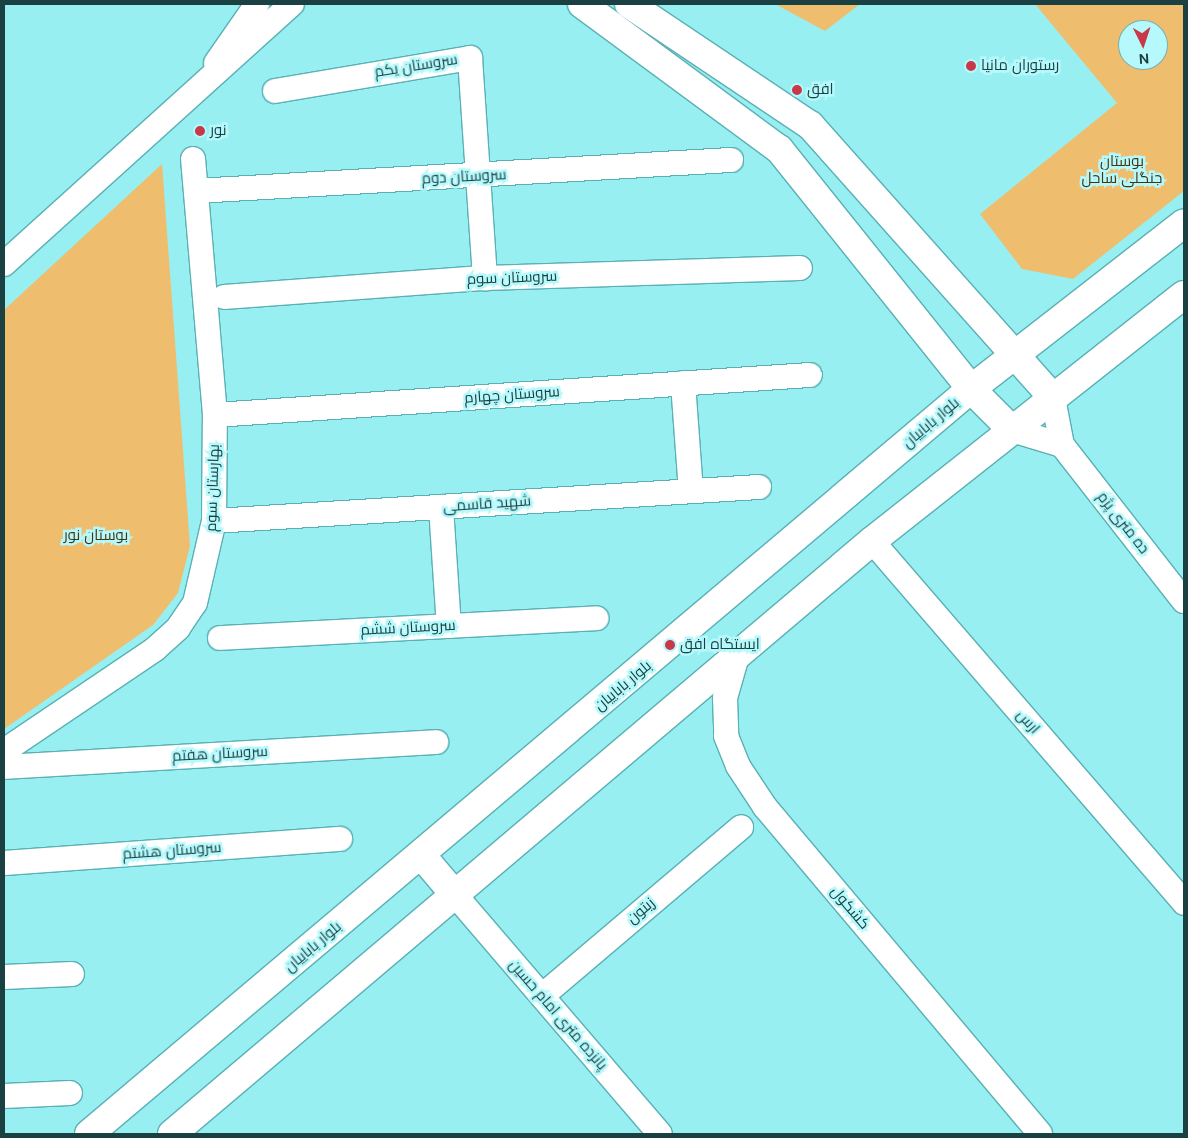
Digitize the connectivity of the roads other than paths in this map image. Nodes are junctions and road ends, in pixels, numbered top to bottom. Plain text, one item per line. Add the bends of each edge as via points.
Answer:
1 (257, 4) edge
2 (292, 4) edge
3 (582, 4) edge
4 (630, 4) edge
5 (274, 91) dead end
6 (190, 100) junction
7 (193, 159) dead end
8 (731, 160) dead end
9 (480, 176) junction
10 (196, 191) junction
11 (1184, 223) edge
12 (4, 264) edge
13 (800, 268) dead end
14 (485, 278) junction
15 (1184, 295) edge
16 (224, 298) dead end
17 (1011, 356) junction
18 (810, 375) dead end
19 (683, 383) junction
20 (971, 389) junction
21 (1053, 398) junction
22 (214, 415) junction
23 (1012, 430) junction
24 (1062, 445) junction
25 (759, 487) dead end
26 (691, 491) junction
27 (441, 507) junction
28 (214, 521) junction
29 (872, 541) junction
30 (1184, 601) edge
31 (596, 618) dead end
32 (449, 626) junction
33 (220, 638) dead end
34 (737, 656) junction
35 (436, 742) dead end
36 (4, 751) edge
37 (4, 767) edge
38 (741, 827) dead end
39 (340, 839) dead end
40 (422, 856) junction
41 (4, 863) edge
42 (456, 896) junction
43 (1184, 903) edge
44 (72, 974) dead end
45 (4, 977) edge
46 (542, 996) junction
47 (70, 1093) dead end
48 (4, 1096) edge
49 (89, 1134) edge
50 (172, 1134) edge
51 (660, 1134) edge
52 (1040, 1134) edge

1 - 6 street
2 - 6 street
3 - 20 main road via 779,149
4 - 17 main road via 810,125
5 - 9 street, سروستان یکم via 470,58
6 - 12 street
7 - 10 street, بهارستان سوم
8 - 9 street, سروستان دوم
9 - 10 street, سروستان دوم
9 - 14 street
10 - 22 street, بهارستان سوم
11 - 17 main road, بلوار باباییان
13 - 14 street, سروستان سوم
14 - 16 street, سروستان سوم
15 - 21 main road
17 - 20 main road, بلوار باباییان
17 - 21 main road
18 - 19 street, سروستان چهارم
19 - 22 street, سروستان چهارم
19 - 26 street
20 - 23 main road
20 - 40 main road, بلوار باباییان
21 - 23 main road
21 - 24 street, ده متری پژم
22 - 28 street, بهارستان سوم
23 - 24 street
23 - 29 main road
24 - 30 street, ده متری پژم
25 - 26 street, شهید قاسمی
26 - 27 street, شهید قاسمی
27 - 28 street, شهید قاسمی
27 - 32 street
28 - 36 street, بهارستان سوم via 195,603 178,628 155,649
29 - 34 main road
29 - 43 street, ارس
31 - 32 street, سروستان ششم
32 - 33 street, سروستان ششم
34 - 42 main road
34 - 52 street, کشکول via 725,698 726,736 738,766 765,807
35 - 37 street, سروستان هفتم
38 - 46 street, زیتون
39 - 41 street, سروستان هشتم
40 - 42 main road
40 - 49 main road, بلوار باباییان
42 - 46 street, پانزده متری امام حسین
42 - 50 main road
44 - 45 street
46 - 51 street, پانزده متری امام حسین
47 - 48 street

